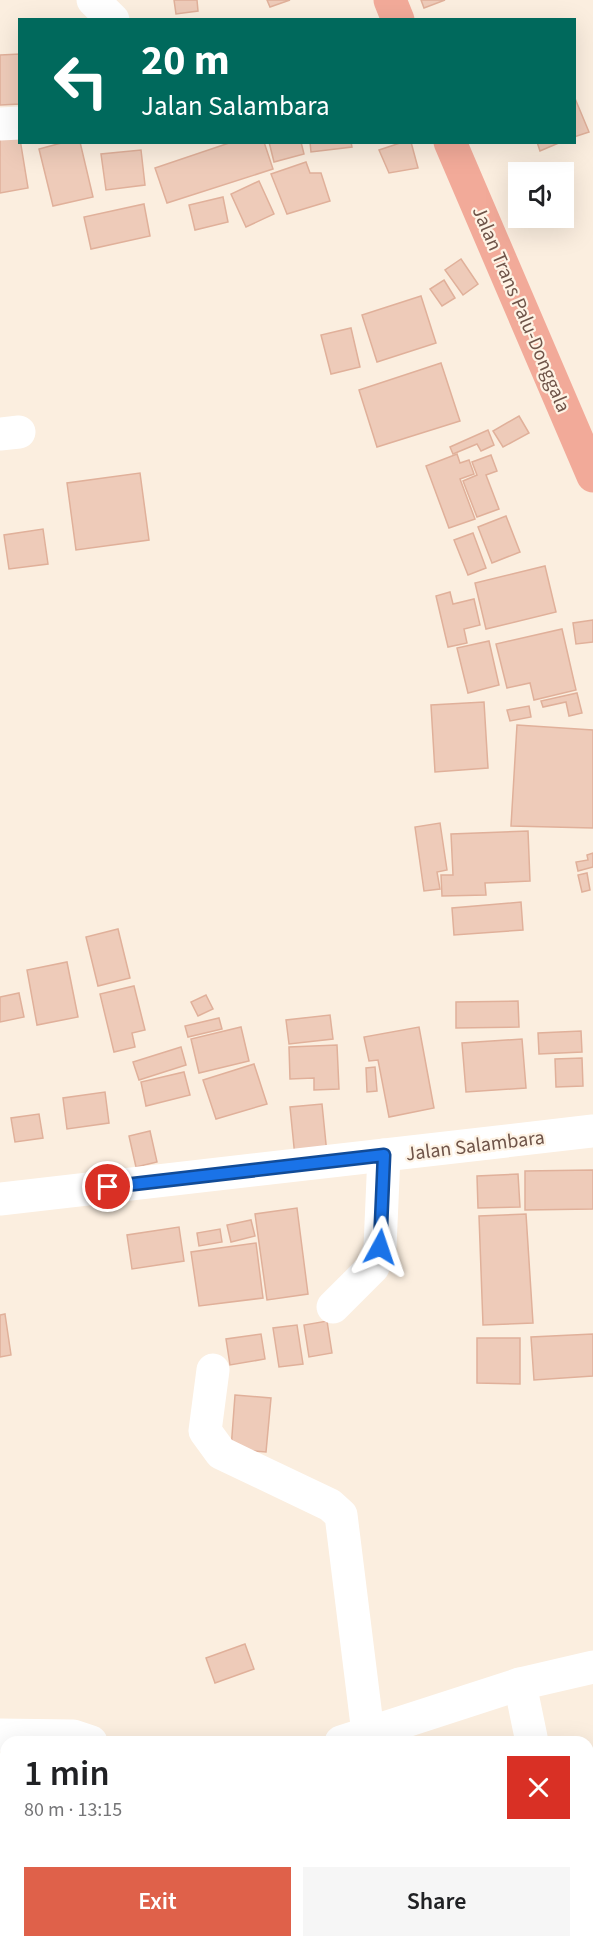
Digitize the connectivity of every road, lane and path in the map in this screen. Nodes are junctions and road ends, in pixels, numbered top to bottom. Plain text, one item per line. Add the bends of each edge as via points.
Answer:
1 (93, 0) edge
2 (390, 0) edge
3 (111, 18) edge
4 (397, 18) edge
5 (18, 123) edge
6 (0, 124) edge
7 (451, 144) edge
8 (593, 476) edge
9 (593, 1131) edge
10 (384, 1155) junction
11 (0, 1199) edge
12 (333, 1307) dead end
13 (213, 1370) dead end
14 (593, 1667) edge
15 (520, 1684) junction
16 (0, 1735) edge
17 (36, 1736) edge
18 (355, 1736) edge
19 (358, 1736) edge
20 (531, 1736) edge

1 - 3 street
2 - 4 highway
5 - 6 street
7 - 8 highway, Jalan Trans Palu-Donggala
9 - 10 street, Jalan Salambara
10 - 11 street, Jalan Salambara
10 - 12 street via 380,1247 373,1267
13 - 18 street via 205,1431 221,1453 330,1505 341,1515
14 - 15 street
15 - 19 street
15 - 20 street
16 - 17 street

